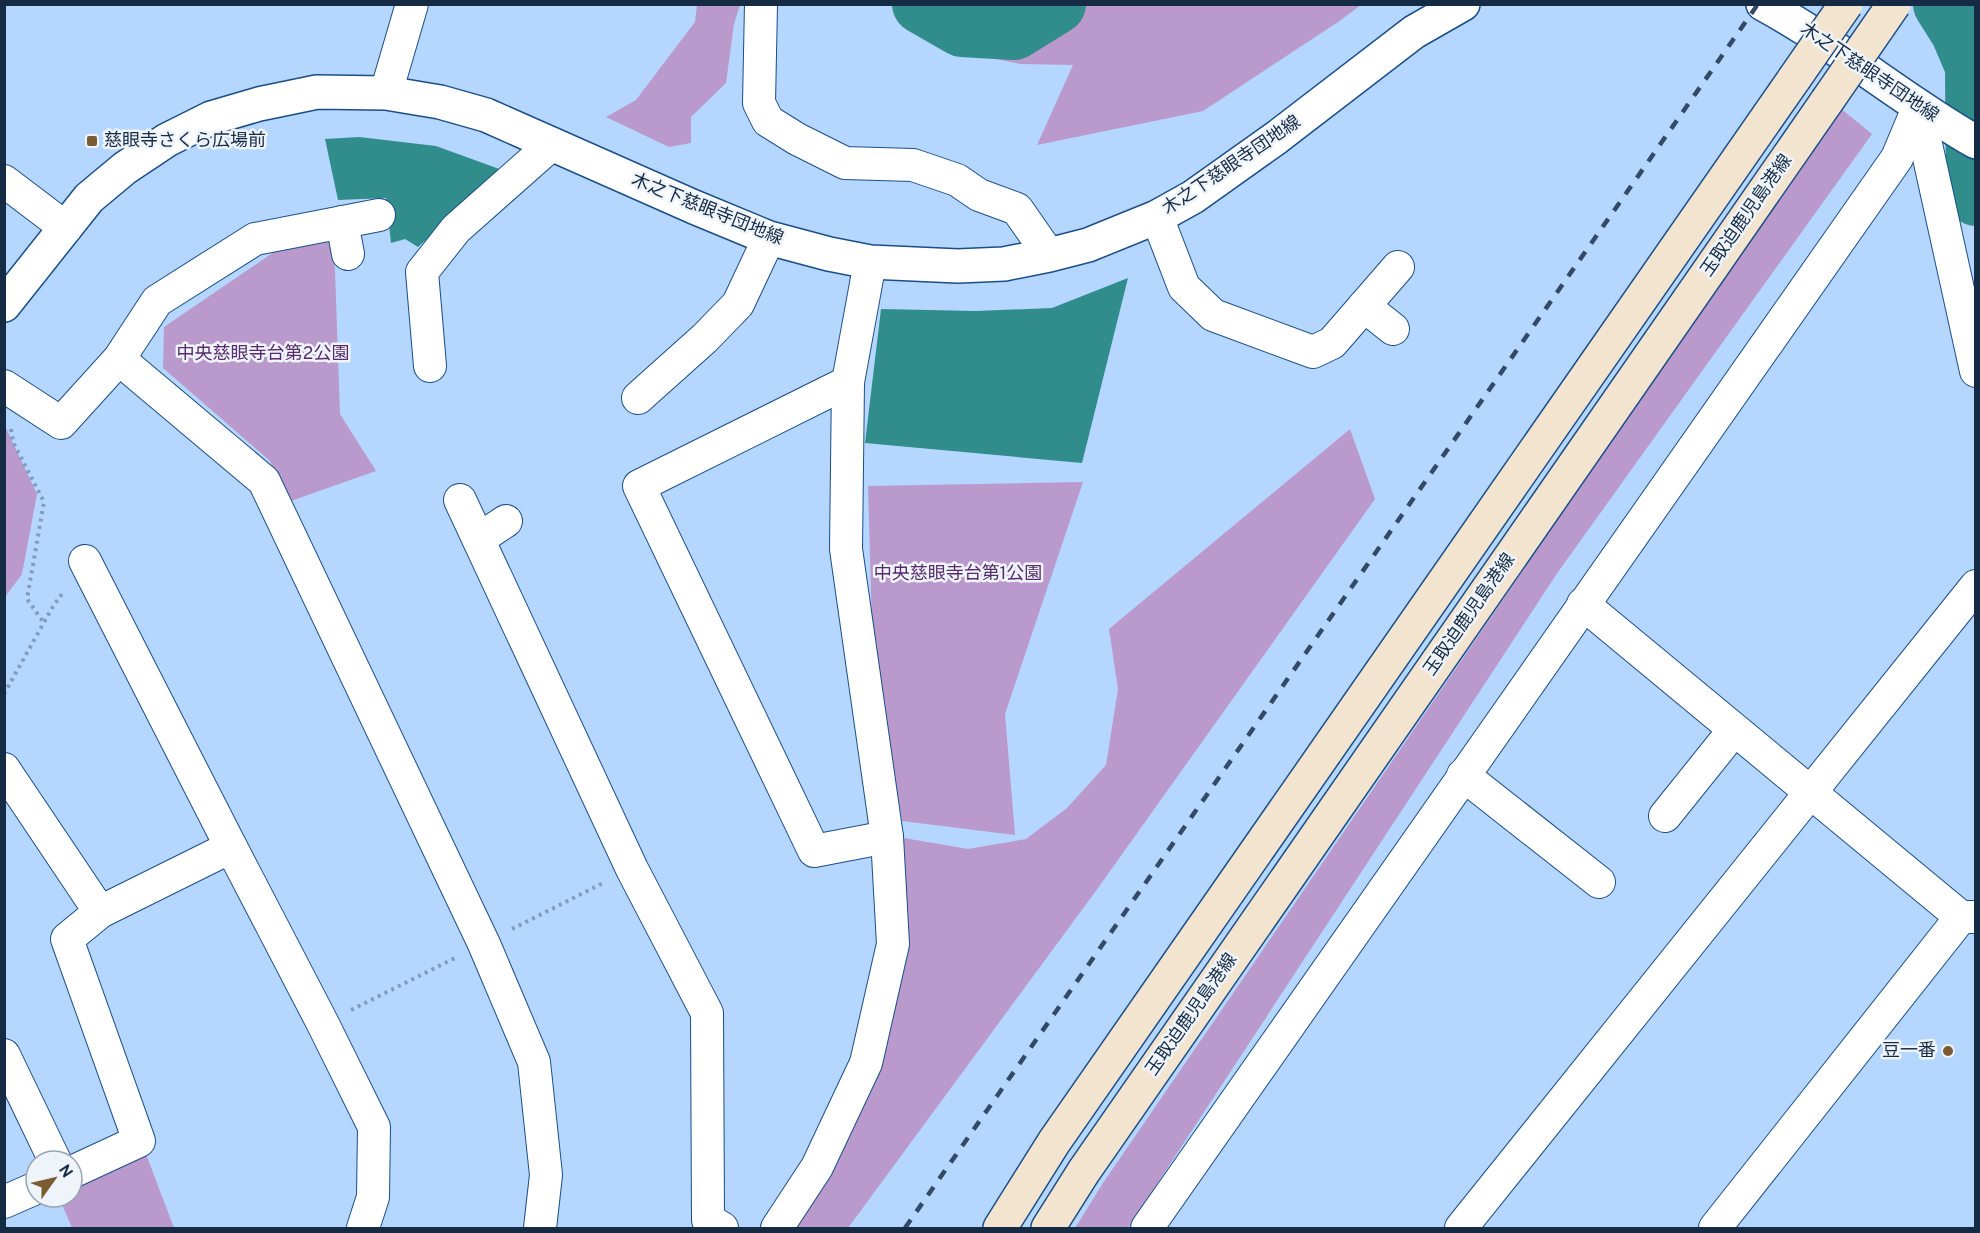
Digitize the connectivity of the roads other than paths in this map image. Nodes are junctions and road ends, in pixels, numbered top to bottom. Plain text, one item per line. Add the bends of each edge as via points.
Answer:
1 (412, 4) edge
2 (761, 4) edge
3 (1463, 4) edge
4 (1763, 4) edge
5 (1846, 4) edge
6 (1894, 4) edge
7 (386, 93) junction
8 (1928, 114) junction
9 (1976, 142) edge
10 (552, 144) junction
11 (4, 181) edge
12 (379, 214) dead end
13 (1157, 217) junction
14 (342, 222) junction
15 (66, 228) junction
16 (769, 238) junction
17 (348, 254) dead end
18 (1049, 255) junction
19 (870, 262) junction
20 (1398, 267) dead end
21 (4, 305) edge
22 (1364, 306) junction
23 (1393, 329) dead end
24 (119, 359) junction
25 (430, 366) dead end
26 (1976, 371) edge
27 (848, 382) junction
28 (4, 386) edge
29 (638, 398) dead end
30 (460, 500) dead end
31 (506, 521) dead end
32 (479, 539) junction
33 (85, 561) road end
34 (1976, 586) edge
35 (1583, 604) junction
36 (1734, 730) junction
37 (4, 769) edge
38 (1463, 775) junction
39 (1810, 793) junction
40 (1665, 816) dead end
41 (887, 837) junction
42 (231, 848) junction
43 (1599, 882) dead end
44 (100, 912) junction
45 (1968, 917) edge
46 (4, 1055) edge
47 (49, 1149) edge
48 (84, 1167) edge
49 (24, 1193) edge
50 (4, 1202) edge
51 (363, 1228) edge
52 (540, 1228) edge
53 (722, 1228) edge
54 (777, 1228) edge
55 (1000, 1228) edge
56 (1048, 1228) edge
57 (1147, 1228) edge
58 (1461, 1228) edge
59 (1715, 1228) edge

1 - 7 street
2 - 18 street via 759,103 768,121 845,163 913,165 957,180 979,195 1017,209
3 - 13 street, 木之下慈眼寺団地線 via 1414,33 1276,138 1193,197
4 - 8 street, 木之下慈眼寺団地線
5 - 55 main road, bridge via 1061,1132
6 - 56 main road, 玉取迫鹿児島港線, bridge
7 - 10 street, 木之下慈眼寺団地線 via 486,115
7 - 15 street, 木之下慈眼寺団地線 via 317,92 211,118 167,140 125,168 89,198
8 - 9 street, 木之下慈眼寺団地線
8 - 26 street
8 - 35 street
10 - 16 street, 木之下慈眼寺団地線
10 - 25 street via 456,229 422,272
11 - 15 street
12 - 14 street
13 - 18 street, 木之下慈眼寺団地線 via 1088,245
13 - 22 street via 1184,287 1213,315 1313,352 1332,343
14 - 17 street
14 - 24 street via 255,239 156,301
15 - 21 street, 木之下慈眼寺団地線
16 - 19 street, 木之下慈眼寺団地線
16 - 29 street via 738,304
18 - 19 street, 木之下慈眼寺団地線 via 1004,264 957,266
19 - 27 street
20 - 22 street
22 - 23 street
24 - 28 street via 61,423
24 - 52 street via 264,481 484,944 534,1062 546,1175
27 - 41 street via 846,549
27 - 41 street via 639,486 814,851
30 - 32 street
31 - 32 street
32 - 53 street via 632,869 707,1013 708,1220
33 - 42 street
34 - 39 street
35 - 36 street
35 - 38 street
36 - 39 street
36 - 40 street
37 - 44 street
38 - 43 street
38 - 57 street
39 - 45 street
39 - 58 street
41 - 54 street via 893,944 866,1063 817,1167
42 - 44 street
42 - 51 street via 374,1127 374,1197
44 - 48 street via 67,939 139,1142
45 - 59 street
46 - 47 street
49 - 50 street

